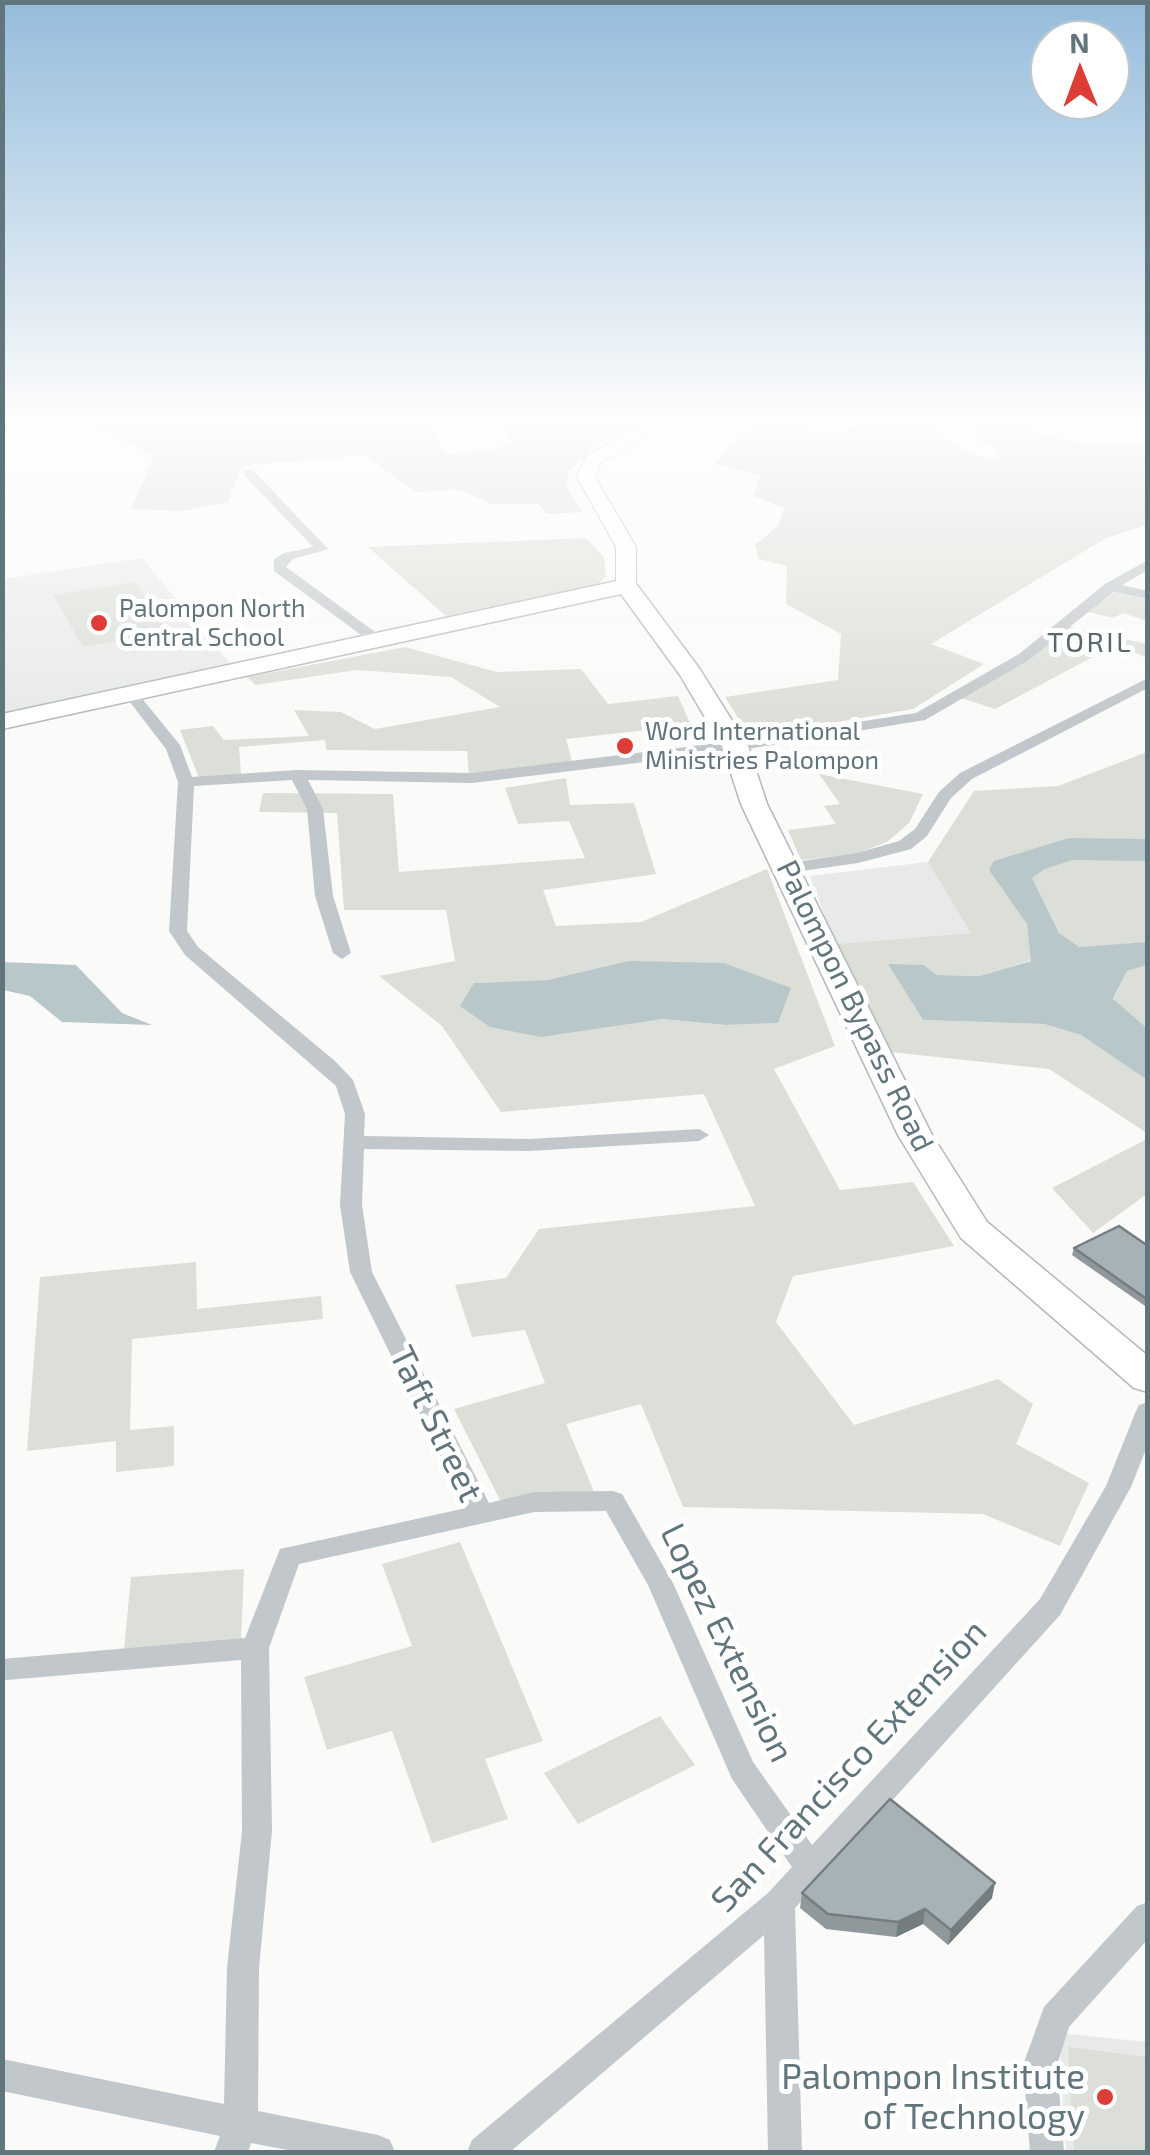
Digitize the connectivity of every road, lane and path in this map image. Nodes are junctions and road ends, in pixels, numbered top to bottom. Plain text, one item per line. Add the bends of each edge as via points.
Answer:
1 (295, 521) edge
2 (611, 521) edge
3 (1148, 564) edge
4 (626, 586) junction
5 (1110, 586) junction
6 (1148, 595) edge
7 (377, 640) junction
8 (1148, 682) edge
9 (132, 694) junction
10 (2, 722) edge
11 (734, 746) junction
12 (298, 775) junction
13 (186, 782) junction
14 (788, 868) junction
15 (342, 953) dead end
16 (699, 1135) dead end
17 (356, 1142) junction
18 (1148, 1378) edge
19 (1148, 1411) edge
20 (482, 1514) junction
21 (255, 1648) junction
22 (7, 1669) dead end
23 (810, 1866) junction
24 (779, 1904) junction
25 (1148, 1916) edge
26 (2, 2075) edge
27 (236, 2138) edge
28 (378, 2152) edge
29 (484, 2152) edge
30 (785, 2152) edge
31 (1047, 2152) edge

1 - 7 street via 322,549 288,556 280,568
2 - 4 main road via 626,547
3 - 5 street
4 - 7 main road
4 - 11 main road, Palompon Bypass Road
5 - 6 street
5 - 11 street via 1024,657 920,717
7 - 9 main road
8 - 14 street via 966,776 905,845
9 - 10 main road
9 - 13 street, Taft Street via 174,748
11 - 12 street via 472,778
11 - 14 main road, Palompon Bypass Road via 754,804
12 - 13 street
12 - 15 street via 315,808 324,896
13 - 17 street, Taft Street via 178,931 191,951 346,1084
14 - 18 main road, Palompon Bypass Road via 914,1135 974,1230
16 - 17 street via 529,1145
17 - 20 street, Taft Street via 350,1205 361,1272
19 - 23 street, San Francisco Extension via 1118,1487 1050,1607
20 - 21 street, Taft Street via 289,1556
20 - 23 street, Lopez Extension via 534,1502 613,1501 660,1582 742,1770
21 - 22 street
21 - 27 street, Taft Street via 257,1830
23 - 24 street, San Francisco Extension
24 - 29 street, San Francisco Extension
24 - 30 street
25 - 31 street via 1055,2018 1040,2065
26 - 27 street
27 - 28 street

